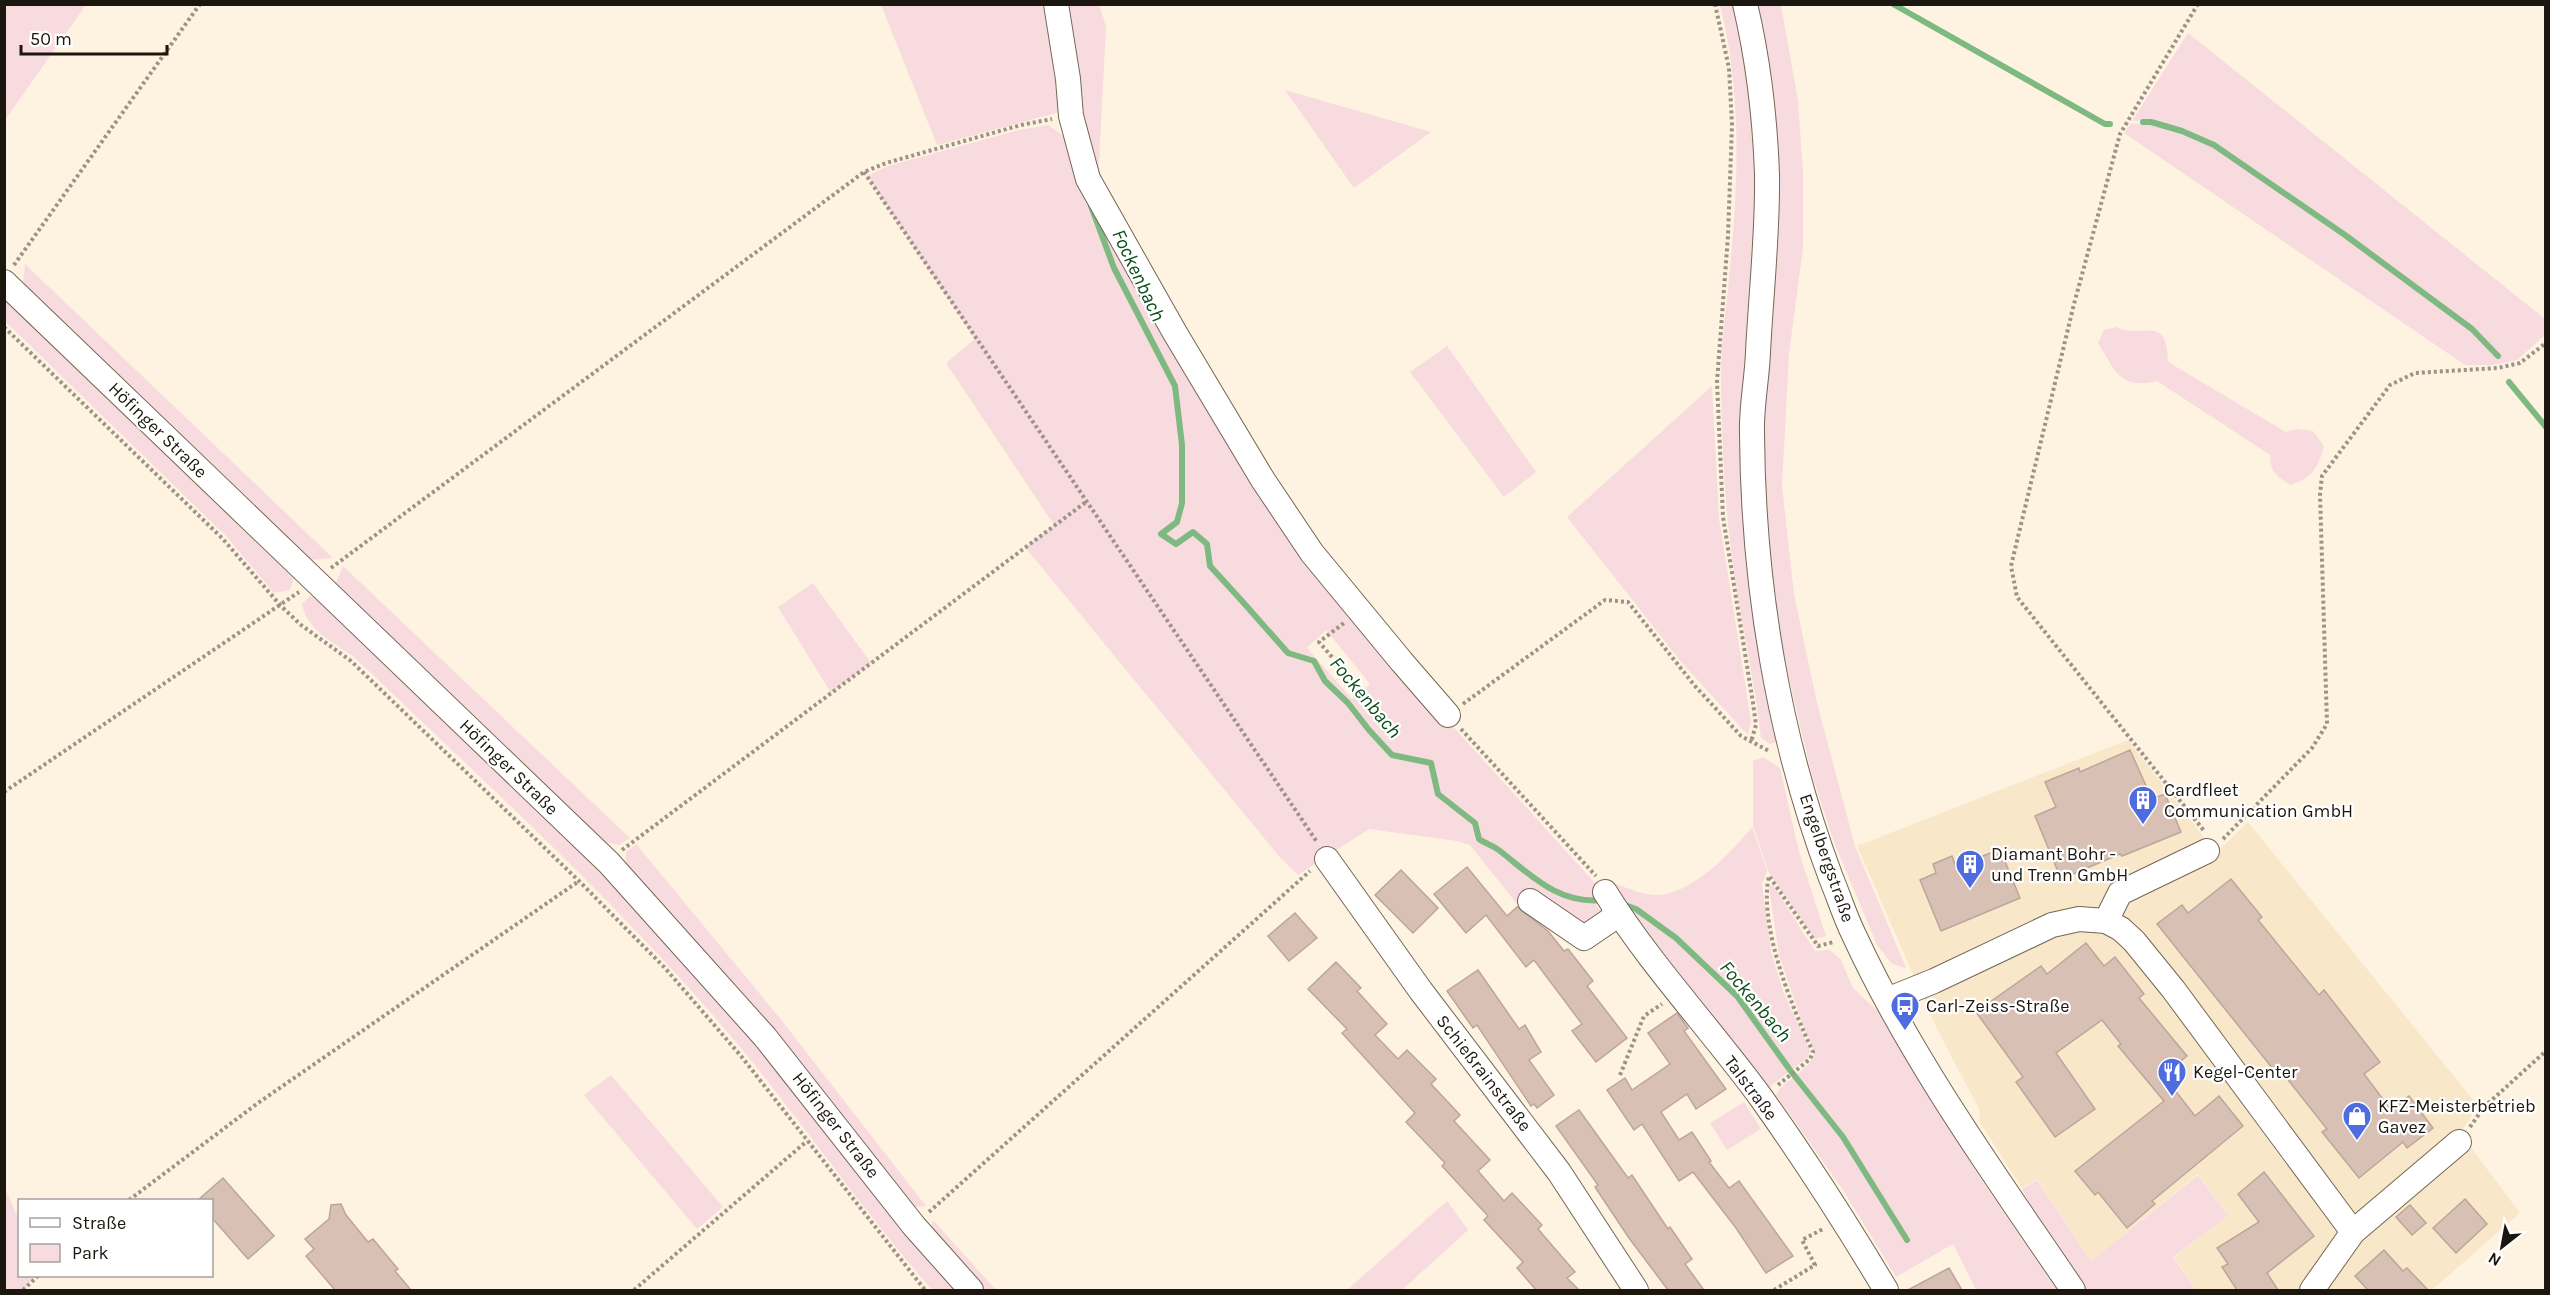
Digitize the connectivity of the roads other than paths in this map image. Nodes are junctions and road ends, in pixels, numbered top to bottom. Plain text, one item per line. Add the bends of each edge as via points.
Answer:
1 (1056, 4) edge
2 (1745, 4) edge
3 (4, 282) edge
4 (1448, 716) road end
5 (2212, 849) road end
6 (1327, 859) road end
7 (1530, 901) dead end
8 (2106, 921) junction
9 (1887, 1000) junction
10 (2459, 1142) road end
11 (2353, 1232) junction
12 (971, 1290) edge
13 (1636, 1290) edge
14 (1886, 1290) edge
15 (2073, 1290) edge
16 (2312, 1290) edge

1 - 4 street via 1071,116 1088,179 1263,480 1312,553
2 - 9 street, Engelbergstraße via 1763,116 1767,175 1758,367 1751,429 1760,574 1771,651 1816,838 1853,934
3 - 12 street, Höfinger Straße via 609,863 765,1037 914,1226
5 - 8 street via 2120,893
6 - 13 street, Schießrainstraße via 1427,1000 1559,1172
7 - 14 street, Talstraße via 1584,938 1609,921 1611,902 1761,1099
8 - 9 street via 2079,919 2052,925
8 - 11 street via 2134,941 2173,989
9 - 15 street, Engelbergstraße via 1970,1138
10 - 11 street
11 - 16 street

